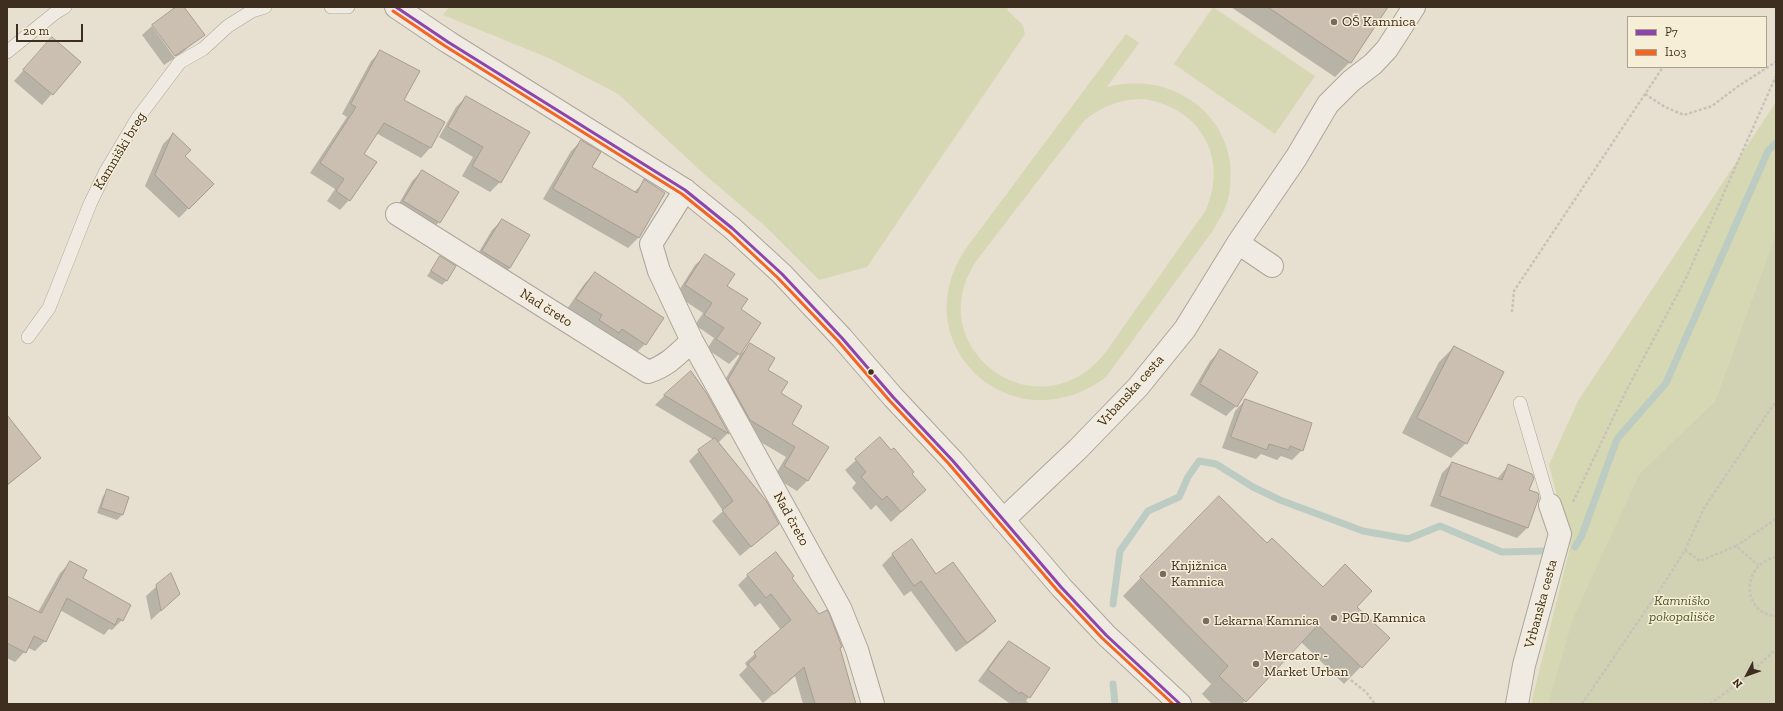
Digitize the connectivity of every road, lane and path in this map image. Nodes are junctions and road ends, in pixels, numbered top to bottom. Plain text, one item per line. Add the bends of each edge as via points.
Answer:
1 (66, 7) edge
2 (265, 7) edge
3 (330, 7) edge
4 (348, 7) edge
5 (396, 7) edge
6 (1414, 7) edge
7 (7, 52) edge
8 (1776, 62) edge
9 (1662, 68) edge
10 (1767, 68) edge
11 (1767, 68) edge
12 (1776, 76) edge
13 (1645, 94) junction
14 (685, 190) junction
15 (397, 214) dead end
16 (1238, 243) junction
17 (1272, 266) dead end
18 (1512, 312) dead end
19 (28, 337) dead end
20 (692, 341) junction
21 (1776, 401) edge
22 (1520, 403) dead end
23 (1550, 505) joint
24 (1776, 519) edge
25 (1003, 520) junction
26 (1560, 534) junction
27 (1736, 546) junction
28 (1685, 550) junction
29 (1776, 557) edge
30 (1758, 565) junction
31 (1776, 616) edge
32 (1776, 649) edge
33 (1347, 677) dead end
34 (873, 704) edge
35 (1180, 704) edge
36 (1375, 704) edge
37 (1517, 704) edge
38 (1582, 704) edge
39 (1710, 704) edge

1 - 7 lane
2 - 19 lane, Kamniški breg via 252,11 228,26 203,49 180,62 137,119 90,204 49,308
3 - 4 lane
5 - 14 street
6 - 16 street, Vrbanska cesta via 1387,49 1374,64 1351,81 1328,104 1296,158
8 - 10 path
9 - 13 path
11 - 13 path via 1712,106 1684,115
12 - 26 path via 1686,278 1624,395 1577,492
13 - 18 path via 1514,291
14 - 20 street, Nad čreto via 652,244 659,271
14 - 25 street via 732,228 782,274 953,461
15 - 20 street, Nad čreto via 648,372 669,363
16 - 17 street
16 - 25 street, Vrbanska cesta via 1185,329 1138,387 1078,449
20 - 34 street, Nad čreto via 840,608 857,650
21 - 28 path via 1704,508
22 - 23 lane
23 - 26 street
24 - 27 path
25 - 35 street via 1106,634
26 - 37 street, Vrbanska cesta via 1524,665
27 - 28 path via 1700,561
27 - 30 path
28 - 38 path
29 - 30 path
30 - 31 path via 1749,584 1750,594 1762,611
32 - 39 path via 1746,677
33 - 36 path via 1366,692

